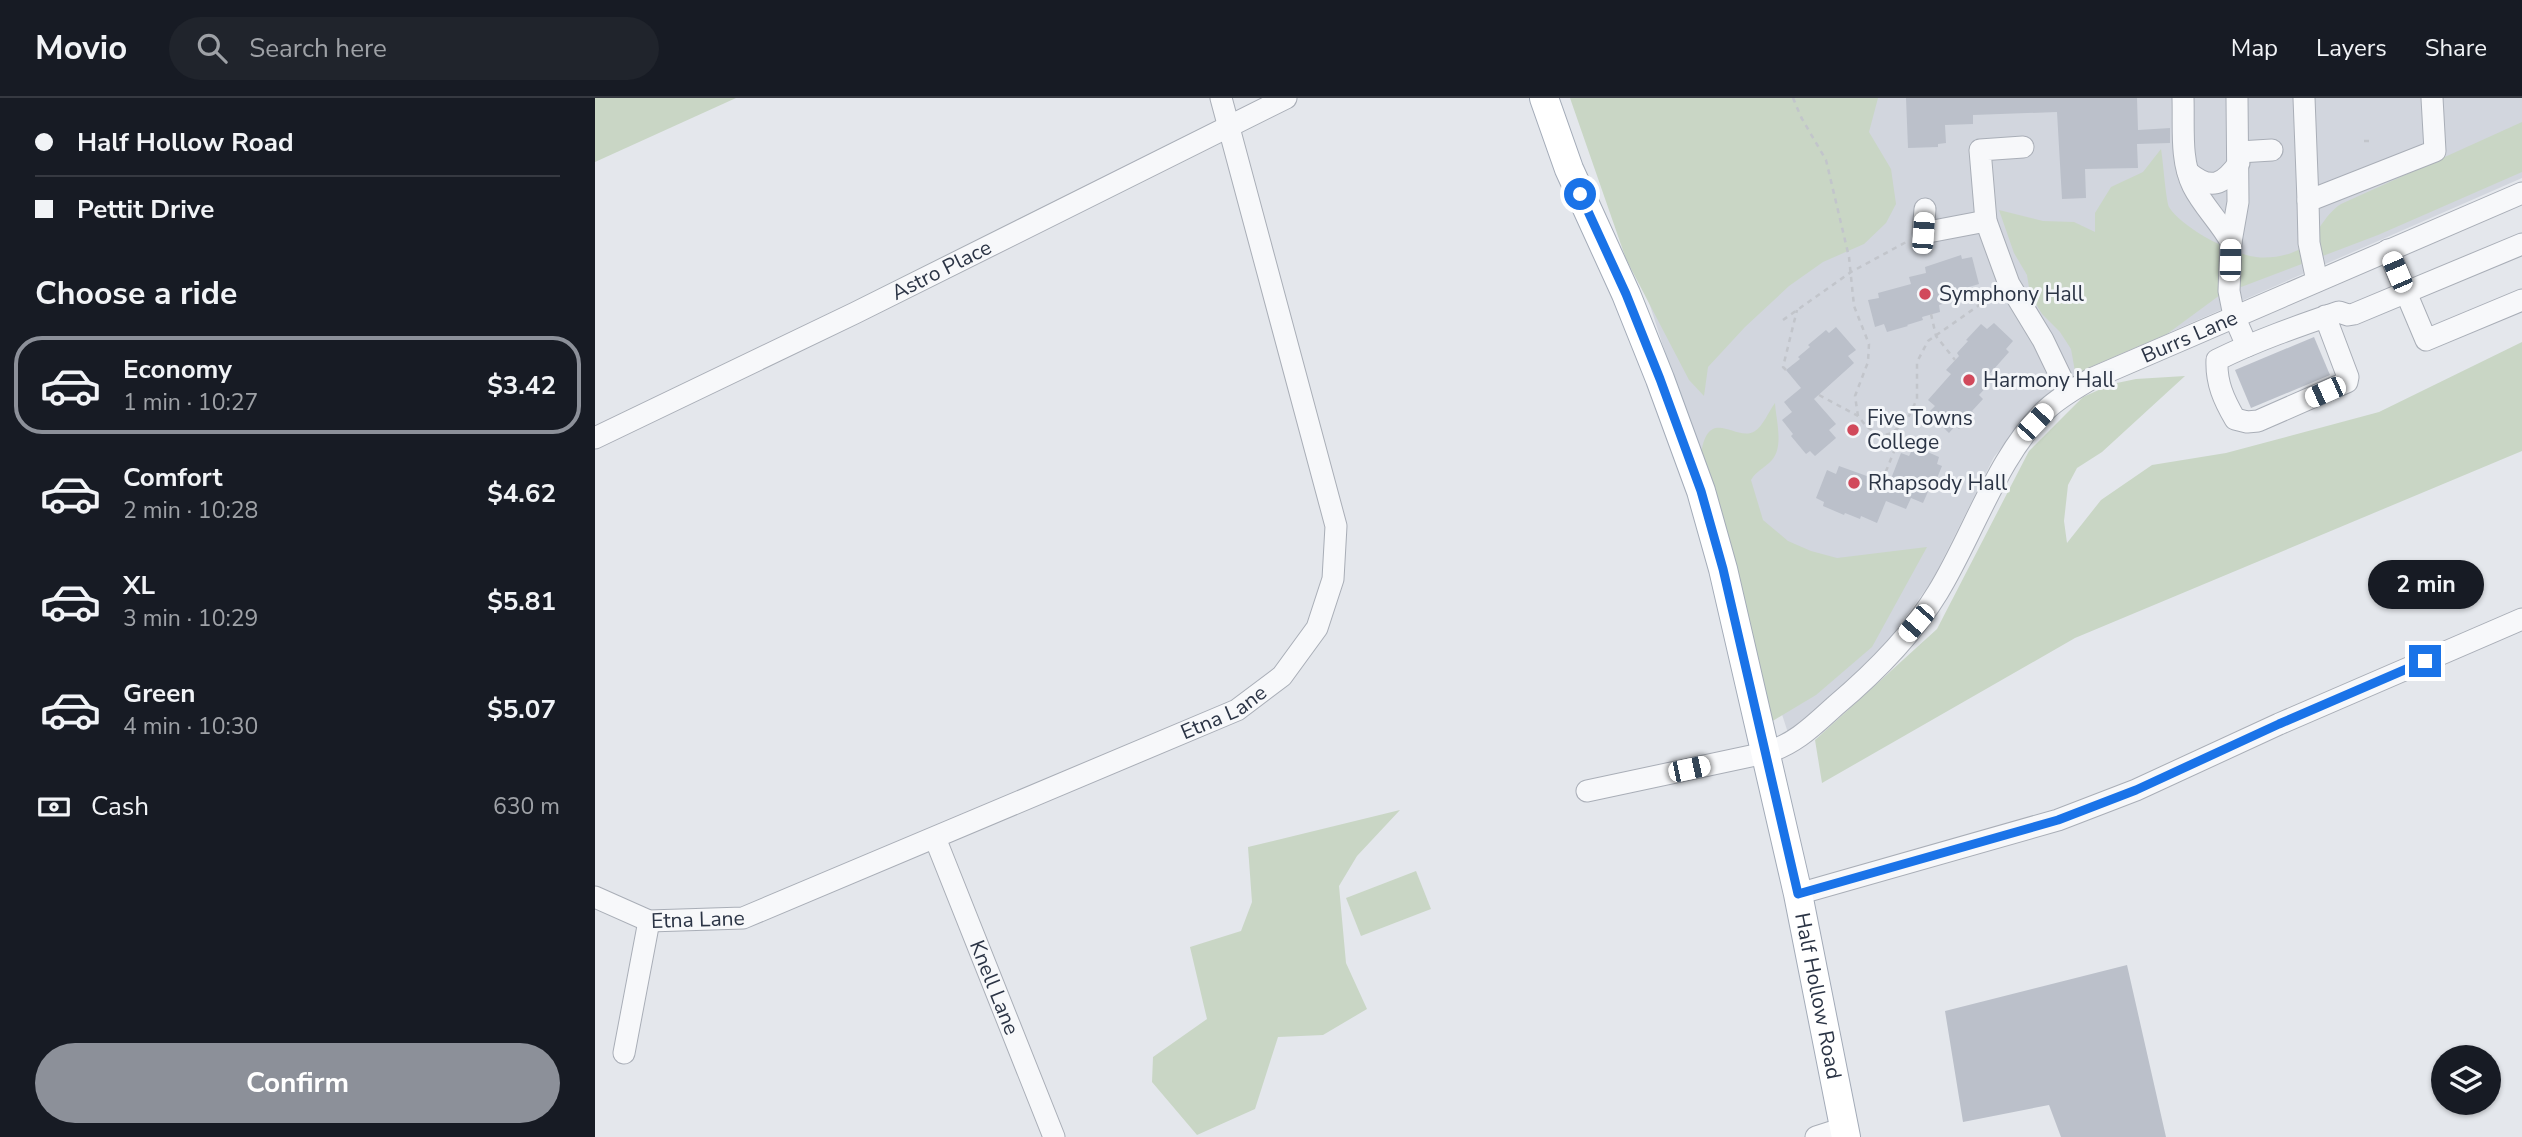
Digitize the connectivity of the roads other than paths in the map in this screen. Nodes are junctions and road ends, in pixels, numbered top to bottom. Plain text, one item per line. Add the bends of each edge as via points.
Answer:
1 (1221, 98) edge
2 (1286, 98) edge
3 (1544, 98) edge
4 (2183, 98) edge
5 (2237, 98) edge
6 (2304, 98) edge
7 (2432, 98) edge
8 (1230, 126) junction
9 (2023, 147) dead end
10 (2272, 150) dead end
11 (2239, 157) junction
12 (2188, 172) junction
13 (2522, 193) edge
14 (2308, 201) junction
15 (1925, 209) dead end
16 (1986, 221) junction
17 (2231, 242) junction
18 (2522, 244) edge
19 (2388, 250) junction
20 (2320, 279) junction
21 (2406, 293) junction
22 (2522, 300) edge
23 (2332, 314) junction
24 (2234, 316) junction
25 (2247, 346) junction
26 (2068, 392) junction
27 (595, 438) edge
28 (2522, 619) edge
29 (1765, 753) junction
30 (1587, 791) dead end
31 (935, 838) junction
32 (1798, 894) junction
33 (595, 897) edge
34 (649, 921) junction
35 (624, 1053) dead end
36 (1845, 1132) edge
37 (1054, 1137) edge
38 (1816, 1137) edge

1 - 8 street, Etna Lane
2 - 8 street, Astro Place
3 - 29 main road, Half Hollow Road via 1569,169 1626,294 1684,442 1723,569
4 - 12 street
5 - 11 street
6 - 14 street
7 - 14 street via 2435,151
8 - 27 street, Astro Place
8 - 31 street, Etna Lane via 1336,526 1333,579 1317,628 1282,676 1237,710
9 - 16 street via 1980,150
10 - 11 street
11 - 12 street via 2222,182 2203,182
11 - 17 street
12 - 17 street
13 - 19 street, Burrs Lane
14 - 20 street via 2309,243
15 - 16 street via 1923,233
16 - 26 street via 2009,284
17 - 24 street via 2229,291
18 - 21 street
19 - 20 street, Burrs Lane
19 - 21 street
20 - 23 street
20 - 24 street, Burrs Lane
21 - 22 street via 2426,340
21 - 23 street via 2354,314
23 - 25 street
23 - 25 street via 2347,382 2259,421 2247,422 2235,419 2216,375 2217,360
24 - 25 street
24 - 26 street, Burrs Lane
26 - 29 street, Burrs Lane via 2018,444 1938,592 1916,623 1864,682 1793,742
28 - 32 street via 2071,815
29 - 30 street, Burrs Lane
29 - 32 main road, Half Hollow Road
31 - 34 street, Etna Lane via 743,918
31 - 37 street, Knell Lane
32 - 36 main road, Half Hollow Road
33 - 34 street, Etna Lane
34 - 35 street
36 - 38 street

